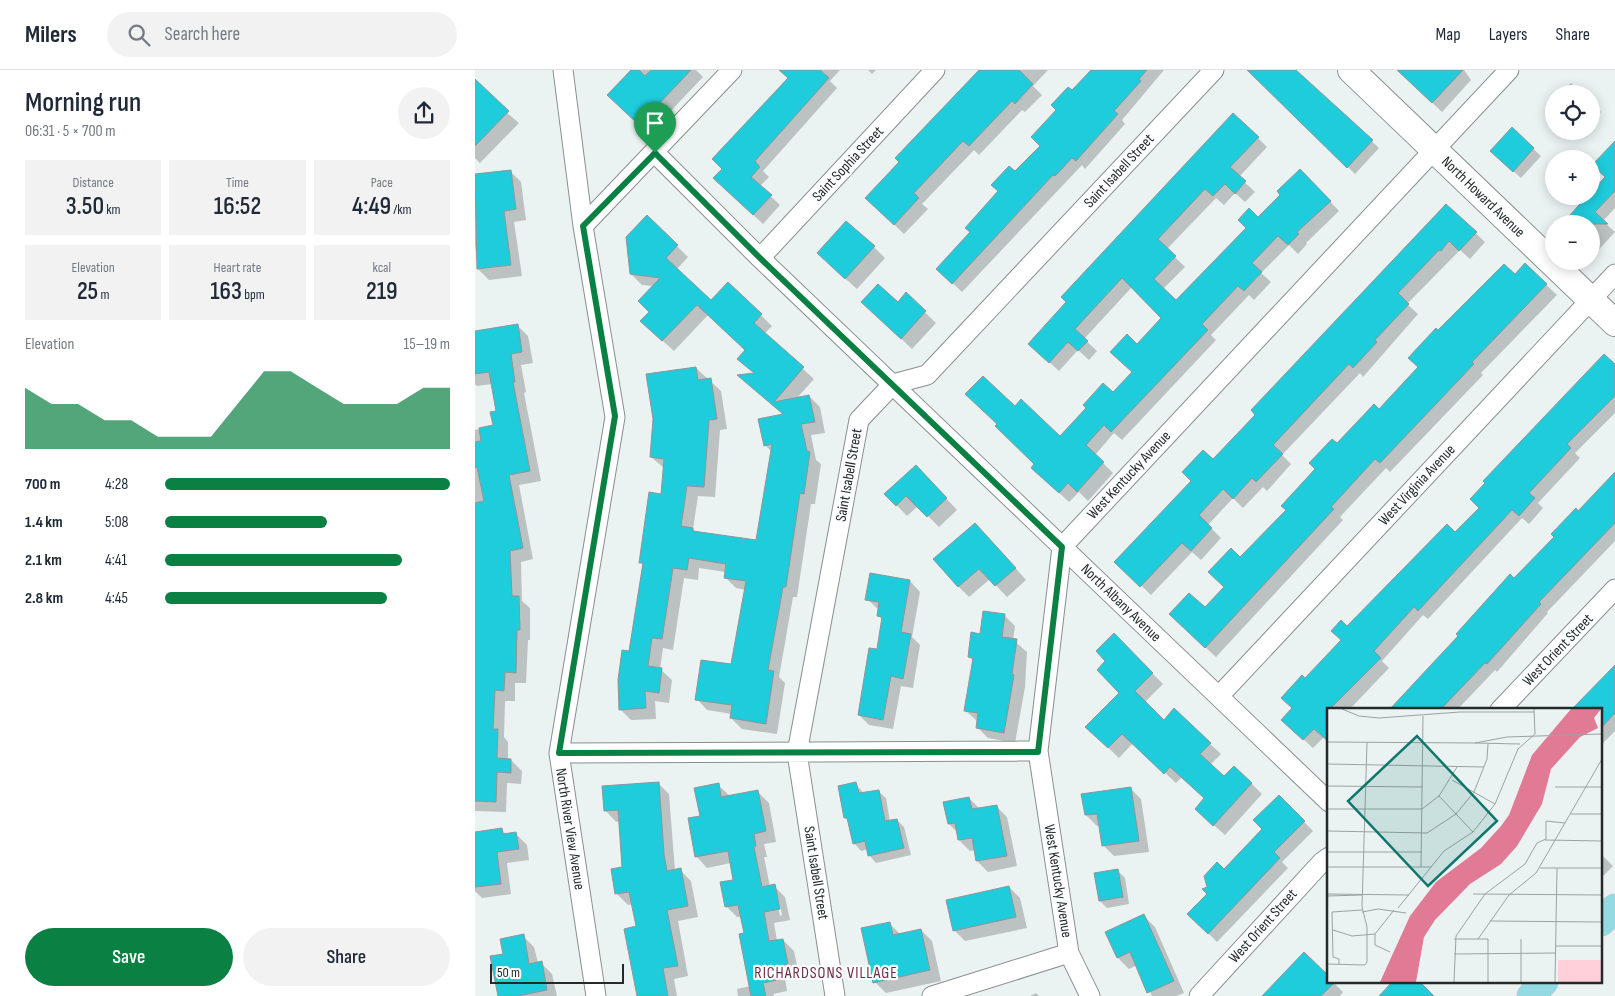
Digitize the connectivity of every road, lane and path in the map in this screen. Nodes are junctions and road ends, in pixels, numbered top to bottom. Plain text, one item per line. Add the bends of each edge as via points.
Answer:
1 (563, 70) edge
2 (732, 70) edge
3 (935, 70) edge
4 (1214, 70) edge
5 (1351, 70) edge
6 (1509, 70) edge
7 (1434, 150) junction
8 (655, 153) junction
9 (583, 226) junction
10 (760, 258) junction
11 (1615, 274) edge
12 (1591, 300) junction
13 (1615, 323) edge
14 (893, 384) junction
15 (1062, 547) junction
16 (1615, 589) edge
17 (1219, 696) junction
18 (1502, 708) edge
19 (1038, 752) junction
20 (559, 753) junction
21 (797, 753) junction
22 (1327, 800) edge
23 (1327, 858) edge
24 (1615, 908) edge
25 (1603, 920) edge
26 (1069, 953) junction
27 (596, 996) edge
28 (835, 996) edge
29 (933, 996) edge
30 (1090, 996) edge
31 (1199, 996) edge

1 - 9 street, North River View Avenue
2 - 8 street
3 - 10 street, Saint Sophia Street
4 - 14 street, Saint Isabell Street via 927,375
5 - 7 street, North Howard Avenue
6 - 7 street, West Kentucky Avenue
7 - 12 street, North Howard Avenue
7 - 15 street, West Kentucky Avenue
8 - 9 street
8 - 10 street, North Albany Avenue
9 - 20 street, North River View Avenue via 615,416
10 - 14 street, North Albany Avenue
11 - 12 street, West Virginia Avenue
12 - 13 street, North Howard Avenue
12 - 17 street, West Virginia Avenue
14 - 15 street, North Albany Avenue
14 - 21 street, Saint Isabell Street via 859,420
15 - 17 street, North Albany Avenue
15 - 19 street, West Kentucky Avenue
16 - 18 street, West Orient Street
17 - 22 street, North Albany Avenue
19 - 21 street
19 - 26 street, West Kentucky Avenue
20 - 21 street
20 - 27 street, North River View Avenue
21 - 28 street, Saint Isabell Street
23 - 31 street, West Orient Street
24 - 25 main road
26 - 29 street
26 - 30 street, West Kentucky Avenue

